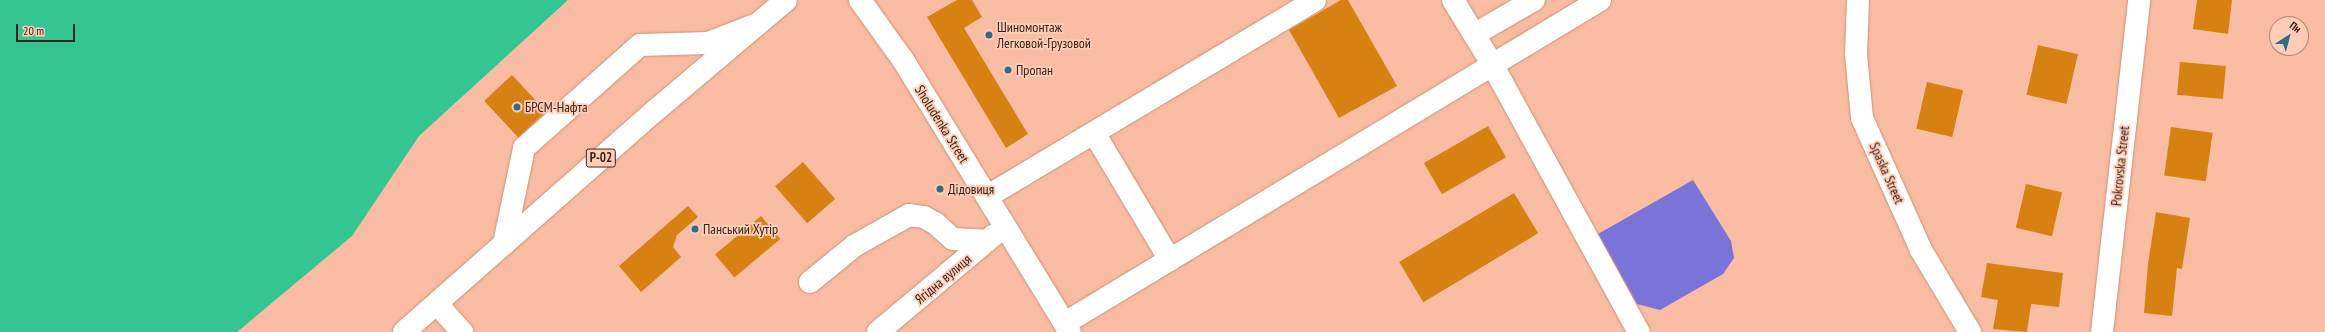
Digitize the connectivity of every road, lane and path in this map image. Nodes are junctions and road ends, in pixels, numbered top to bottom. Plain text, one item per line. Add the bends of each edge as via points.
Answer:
1 (786, 0) edge
2 (860, 0) edge
3 (1315, 0) edge
4 (1453, 0) edge
5 (1534, 0) edge
6 (1600, 0) edge
7 (1858, 0) edge
8 (2139, 0) edge
9 (759, 23) junction
10 (1475, 34) junction
11 (1492, 64) junction
12 (1094, 133) junction
13 (988, 196) junction
14 (1007, 225) junction
15 (988, 241) junction
16 (504, 244) junction
17 (1170, 260) junction
18 (810, 282) dead end
19 (437, 304) junction
20 (1068, 328) edge
21 (404, 332) edge
22 (462, 332) edge
23 (878, 332) edge
24 (1639, 332) edge
25 (1970, 332) edge
26 (2102, 332) edge

1 - 9 street, Р-02
2 - 13 street, Sholudenka Street via 903,60
3 - 12 street
4 - 10 street
5 - 10 street
6 - 11 street
7 - 25 street, Spaska Street via 1856,54 1862,118 1921,250
8 - 26 street, Pokrovska Street
9 - 16 street, Р-02
9 - 16 street via 708,43 640,45 524,148
10 - 11 street
11 - 17 street
11 - 24 street
12 - 13 street
12 - 17 street
13 - 14 street, Sholudenka Street
14 - 15 street, Ягідна вулиця
14 - 20 street, Sholudenka Street
15 - 18 street via 976,238 953,239 936,223 924,217 909,215 854,246
15 - 23 street, Ягідна вулиця
16 - 19 street, Р-02
17 - 20 street
19 - 21 street, Р-02
19 - 22 street

